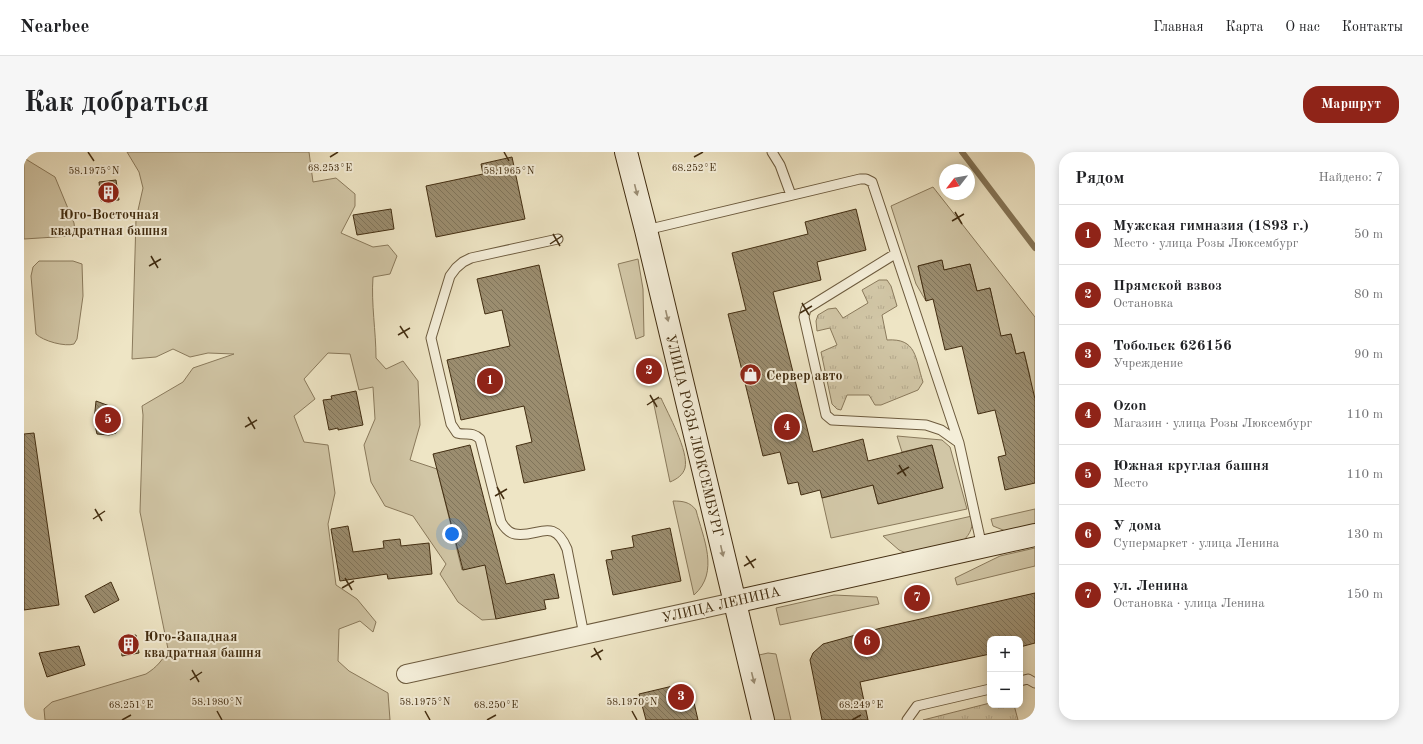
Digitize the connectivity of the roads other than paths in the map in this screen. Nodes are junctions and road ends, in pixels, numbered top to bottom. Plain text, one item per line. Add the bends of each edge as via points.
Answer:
1 (626, 152) edge
2 (772, 152) edge
3 (791, 195) junction
4 (646, 230) junction
5 (558, 239) dead end
6 (895, 254) junction
7 (959, 443) junction
8 (1035, 535) edge
9 (982, 547) junction
10 (734, 602) junction
11 (584, 635) junction
12 (406, 674) dead end
13 (1023, 680) edge
14 (1035, 683) edge
15 (987, 690) edge
16 (763, 720) edge
17 (907, 720) edge

1 -> 4 main road, УЛИЦА РОЗЫ ЛЮКСЕМБУРГ
2 - 3 lane via 780,165
3 - 4 lane
3 - 6 lane via 866,179 872,182
4 -> 10 main road, УЛИЦА РОЗЫ ЛЮКСЕМБУРГ
5 - 11 lane via 463,262 450,276 431,338 450,424 457,433 475,434 480,439 500,522 514,534 544,530 555,532 562,539 567,550
6 - 7 lane
6 - 7 lane via 806,309 804,317 826,415 832,420 926,425 941,430
7 - 9 lane
8 - 9 main road, УЛИЦА ЛЕНИНА
9 - 10 main road, УЛИЦА ЛЕНИНА
10 - 11 street, УЛИЦА ЛЕНИНА
10 -> 16 main road, УЛИЦА РОЗЫ ЛЮКСЕМБУРГ
11 - 12 street, УЛИЦА ЛЕНИНА
13 - 14 lane via 1028,679
15 - 17 lane via 917,706

